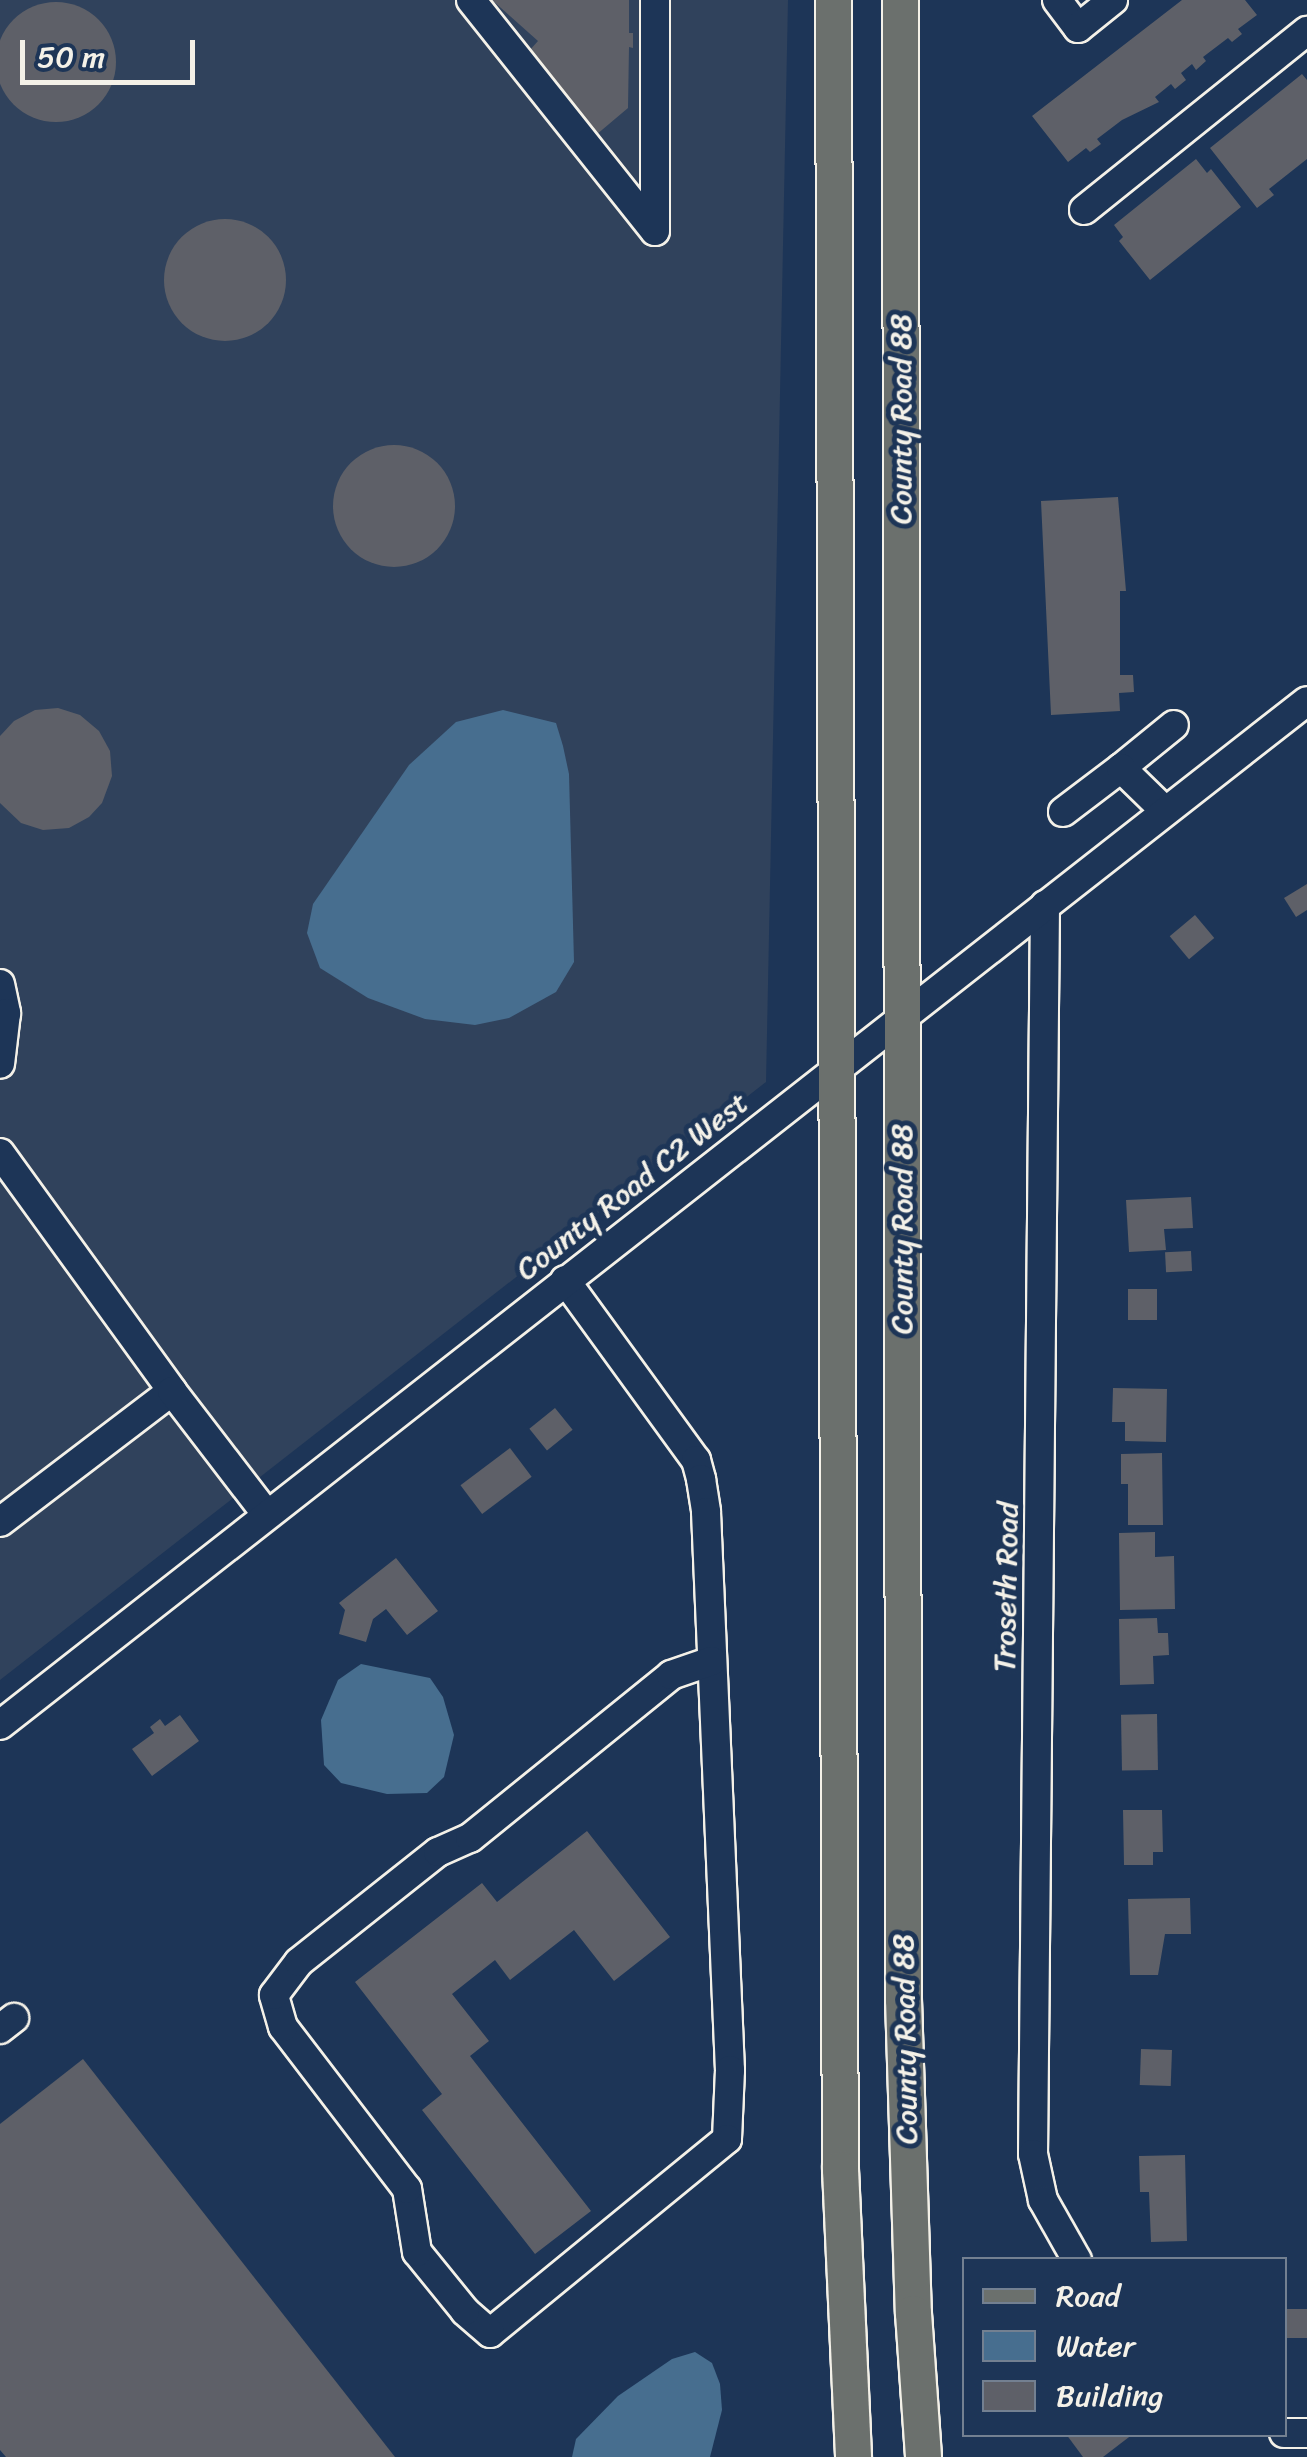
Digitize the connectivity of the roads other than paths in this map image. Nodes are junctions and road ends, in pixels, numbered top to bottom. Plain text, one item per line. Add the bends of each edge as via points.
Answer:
1 (470, 0) edge
2 (655, 0) edge
3 (832, 0) edge
4 (900, 0) edge
5 (1057, 0) edge
6 (1113, 0) edge
7 (1307, 31) edge
8 (1084, 210) dead end
9 (1307, 701) edge
10 (1174, 725) dead end
11 (1121, 768) junction
12 (1064, 812) dead end
13 (1165, 812) junction
14 (1045, 904) junction
15 (0, 984) edge
16 (902, 1016) junction
17 (0, 1064) edge
18 (835, 1068) junction
19 (0, 1153) edge
20 (565, 1280) junction
21 (172, 1391) junction
22 (267, 1515) junction
23 (0, 1522) edge
24 (712, 1661) junction
25 (0, 1725) edge
26 (1076, 2257) edge
27 (854, 2457) edge
28 (923, 2457) edge

1 - 2 street via 655,231
3 - 18 main road
4 - 16 main road, County Road 88
5 - 6 street via 1078,28
7 - 8 street
9 - 13 street, County Road C2 West
10 - 11 street
11 - 12 street
11 - 13 street
13 - 14 street, County Road C2 West
14 - 16 street, County Road C2 West
14 - 26 street, Troseth Road via 1033,2154 1043,2200
15 - 17 street via 6,1013
16 - 18 street, County Road C2 West
16 - 28 main road, County Road 88 via 905,2126
18 - 20 street, County Road C2 West
18 - 27 main road via 840,2168
19 - 21 street
20 - 22 street, County Road C2 West
20 - 24 street via 696,1460 706,1512
21 - 22 street
21 - 23 street
22 - 25 street, County Road C2 West
24 - 24 street via 730,2070 727,2139 490,2333 417,2252 407,2189 283,2027 274,1995 299,1962 438,1852 470,1838 671,1674

